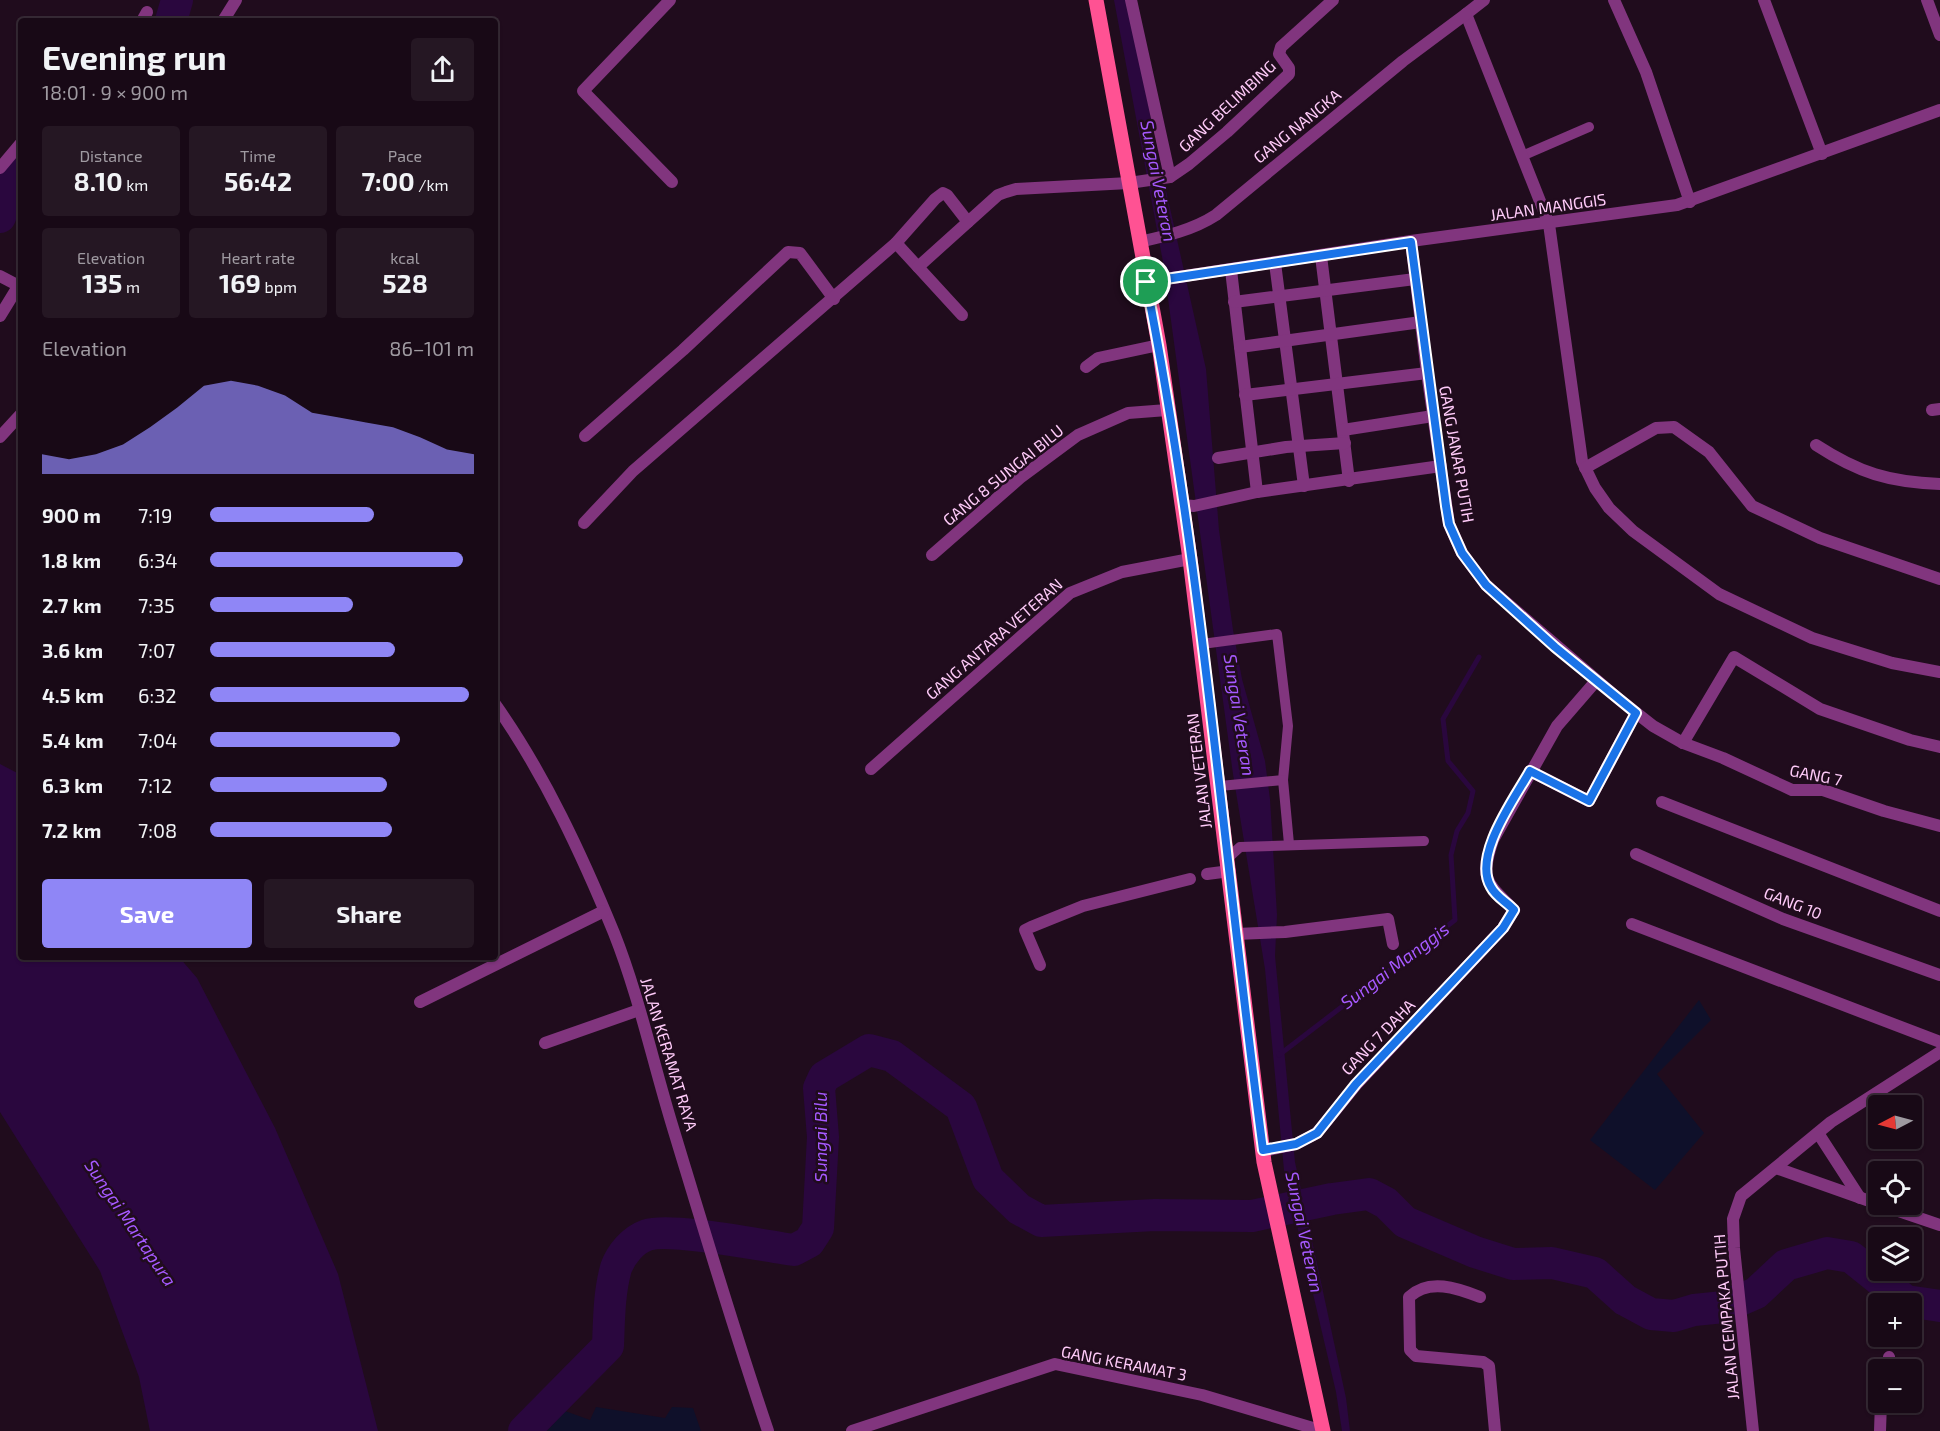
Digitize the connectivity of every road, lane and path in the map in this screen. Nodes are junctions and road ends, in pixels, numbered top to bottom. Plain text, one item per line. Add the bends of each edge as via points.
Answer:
1 (236, 0) edge
2 (670, 0) edge
3 (1096, 0) edge
4 (1131, 0) edge
5 (1333, 0) edge
6 (1484, 0) edge
7 (1614, 0) edge
8 (1764, 0) edge
9 (1927, 0) edge
10 (1466, 14) junction
11 (224, 18) edge
12 (1940, 35) edge
13 (1940, 110) edge
14 (1589, 127) dead end
15 (18, 146) edge
16 (1822, 154) junction
17 (1522, 156) junction
18 (2, 166) edge
19 (1169, 177) junction
20 (672, 182) dead end
21 (1129, 183) junction
22 (1690, 202) junction
23 (968, 222) junction
24 (1549, 224) junction
25 (1139, 242) junction
26 (1411, 242) junction
27 (896, 243) junction
28 (1321, 256) junction
29 (1275, 263) junction
30 (918, 267) junction
31 (1231, 270) junction
32 (0, 276) edge
33 (1415, 279) junction
34 (1146, 282) junction
35 (18, 285) edge
36 (18, 289) edge
37 (1326, 290) junction
38 (1279, 296) junction
39 (834, 299) junction
40 (1234, 302) junction
41 (962, 315) dead end
42 (0, 316) edge
43 (1421, 322) junction
44 (1331, 334) junction
45 (1285, 341) junction
46 (1159, 345) junction
47 (1240, 347) junction
48 (1086, 367) dead end
49 (1426, 373) junction
50 (1337, 384) junction
51 (1291, 389) junction
52 (1245, 395) junction
53 (1167, 410) junction
54 (1433, 416) junction
55 (18, 417) edge
56 (1343, 430) junction
57 (585, 436) dead end
58 (0, 437) edge
59 (1345, 443) junction
60 (1815, 445) dead end
61 (1299, 447) junction
62 (1252, 453) junction
63 (1218, 458) dead end
64 (1441, 466) junction
65 (1586, 468) junction
66 (1350, 481) junction
67 (1940, 484) edge
68 (1304, 486) junction
69 (1257, 492) junction
70 (1188, 505) junction
71 (585, 523) dead end
72 (932, 555) dead end
73 (1191, 559) junction
74 (1940, 579) edge
75 (1209, 643) junction
76 (1940, 672) edge
77 (1596, 681) junction
78 (498, 708) edge
79 (1636, 713) junction
80 (1686, 744) junction
81 (1940, 747) edge
82 (871, 769) dead end
83 (1530, 771) junction
84 (1283, 780) junction
85 (1220, 786) junction
86 (1662, 802) dead end
87 (1940, 826) edge
88 (1424, 841) dead end
89 (1286, 844) junction
90 (1636, 854) dead end
91 (1229, 865) junction
92 (1207, 874) dead end
93 (1190, 879) dead end
94 (604, 911) junction
95 (1940, 911) edge
96 (1632, 924) dead end
97 (1236, 934) junction
98 (1394, 944) dead end
99 (1040, 965) dead end
100 (1940, 975) edge
101 (420, 1002) dead end
102 (639, 1010) junction
103 (1940, 1042) edge
104 (545, 1043) dead end
105 (1940, 1052) edge
106 (1818, 1133) junction
107 (1270, 1149) junction
108 (1776, 1168) junction
109 (1860, 1198) junction
110 (1868, 1201) edge
111 (1910, 1215) edge
112 (1940, 1225) edge
113 (1480, 1297) dead end
114 (1881, 1413) edge
115 (768, 1431) edge
116 (852, 1431) edge
117 (1323, 1431) edge
118 (1494, 1431) edge
119 (1753, 1431) edge
120 (1880, 1431) edge

1 - 11 street
2 - 20 street via 583,91
3 - 21 main road, JALAN VETERAN
4 - 19 street
5 - 19 street, GANG BELIMBING via 1281,47 1279,54 1289,74 1189,165
6 - 10 street, GANG NANGKA
7 - 22 street via 1646,72
8 - 16 street
9 - 12 street
10 - 17 street
10 - 25 street, GANG NANGKA via 1402,61 1205,223
13 - 16 street, JALAN MANGGIS
14 - 17 lane
15 - 18 street
16 - 22 street, JALAN MANGGIS
17 - 24 street
19 - 21 street, GANG BELIMBING
21 - 23 street, GANG BELIMBING via 1016,189 998,195
21 - 25 main road, JALAN VETERAN
22 - 24 street, JALAN MANGGIS
23 - 27 street via 943,193
23 - 30 street, GANG BELIMBING
24 - 26 street, JALAN MANGGIS
24 - 65 street
25 - 34 main road, JALAN VETERAN
26 - 28 street, JALAN MANGGIS
26 - 33 street, GANG JANAR PUTIH
27 - 30 street
27 - 39 street
28 - 29 street, JALAN MANGGIS
28 - 37 street
29 - 31 street, JALAN MANGGIS
29 - 38 street
30 - 41 street
31 - 34 street, JALAN MANGGIS
31 - 40 street
32 - 35 street
33 - 37 street
33 - 43 street, GANG JANAR PUTIH
34 - 46 main road, JALAN VETERAN
36 - 42 street
37 - 38 street
37 - 44 street
38 - 40 street
38 - 45 street
39 - 57 street via 800,253 788,252
39 - 71 street via 633,471
40 - 47 street
43 - 44 street
43 - 49 street, GANG JANAR PUTIH
44 - 45 street
44 - 50 street
45 - 47 street
45 - 51 street
46 - 48 street via 1098,358
46 - 53 main road, JALAN VETERAN
47 - 52 street
49 - 50 street
49 - 54 street, GANG JANAR PUTIH
50 - 51 street
50 - 56 street
51 - 52 street
51 - 61 street
52 - 62 street
53 - 70 main road, JALAN VETERAN
53 - 72 street, GANG 8 SUNGAI BILU via 1128,414 1078,435 1020,478
54 - 56 street
54 - 64 street, GANG JANAR PUTIH
55 - 58 street
56 - 59 street
59 - 61 street
59 - 66 street
60 - 67 street via 1863,472 1909,483
61 - 62 street
61 - 68 street
62 - 63 street
62 - 69 street
64 - 66 street
64 - 77 street, GANG JANAR PUTIH via 1449,524 1462,553 1486,585
65 - 74 street via 1656,428 1674,428 1709,452 1752,506 1820,538
65 - 76 street via 1594,488 1633,531 1719,594 1812,638 1892,663
66 - 68 street
68 - 69 street
69 - 70 street
70 - 73 main road, JALAN VETERAN
73 - 75 main road, JALAN VETERAN
73 - 82 street, GANG ANTARA VETERAN via 1122,572 1070,593
75 - 84 lane via 1277,634 1288,726
75 - 85 main road, JALAN VETERAN
77 - 79 street, GANG JANAR PUTIH
77 - 83 street via 1557,726
78 - 94 street, JALAN KERAMAT RAYA via 564,824
79 - 80 street, GANG JANAR PUTIH
79 - 83 street via 1589,801
80 - 81 street via 1734,657 1820,709
80 - 87 street, GANG 7 via 1791,790 1823,790
83 - 107 street, GANG 7 DAHA via 1486,860 1490,886 1514,911 1503,928 1356,1084 1317,1133 1296,1144
84 - 85 lane
84 - 89 lane
85 - 91 main road, JALAN VETERAN
86 - 95 street
88 - 89 lane
89 - 91 lane via 1240,847
90 - 100 street, GANG 10 via 1783,919
91 - 92 street
91 - 97 main road, JALAN VETERAN
93 - 99 street via 1083,906 1025,930
94 - 101 street
94 - 102 street, JALAN KERAMAT RAYA
96 - 103 street
97 - 98 street via 1388,919
97 - 107 main road, JALAN VETERAN
102 - 104 street
102 - 115 street, JALAN KERAMAT RAYA via 732,1325
105 - 106 street, JALAN CEMPAKA PUTIH
106 - 108 street, JALAN CEMPAKA PUTIH
106 - 109 street
107 - 117 main road, JALAN VETERAN via 1270,1193
108 - 109 street
108 - 119 street, JALAN CEMPAKA PUTIH via 1741,1196 1734,1229
109 - 110 street
111 - 112 street
113 - 118 street via 1463,1290 1425,1286 1409,1297 1410,1350 1489,1366
114 - 120 street
116 - 117 street, GANG KERAMAT 3 via 1055,1364 1202,1395

